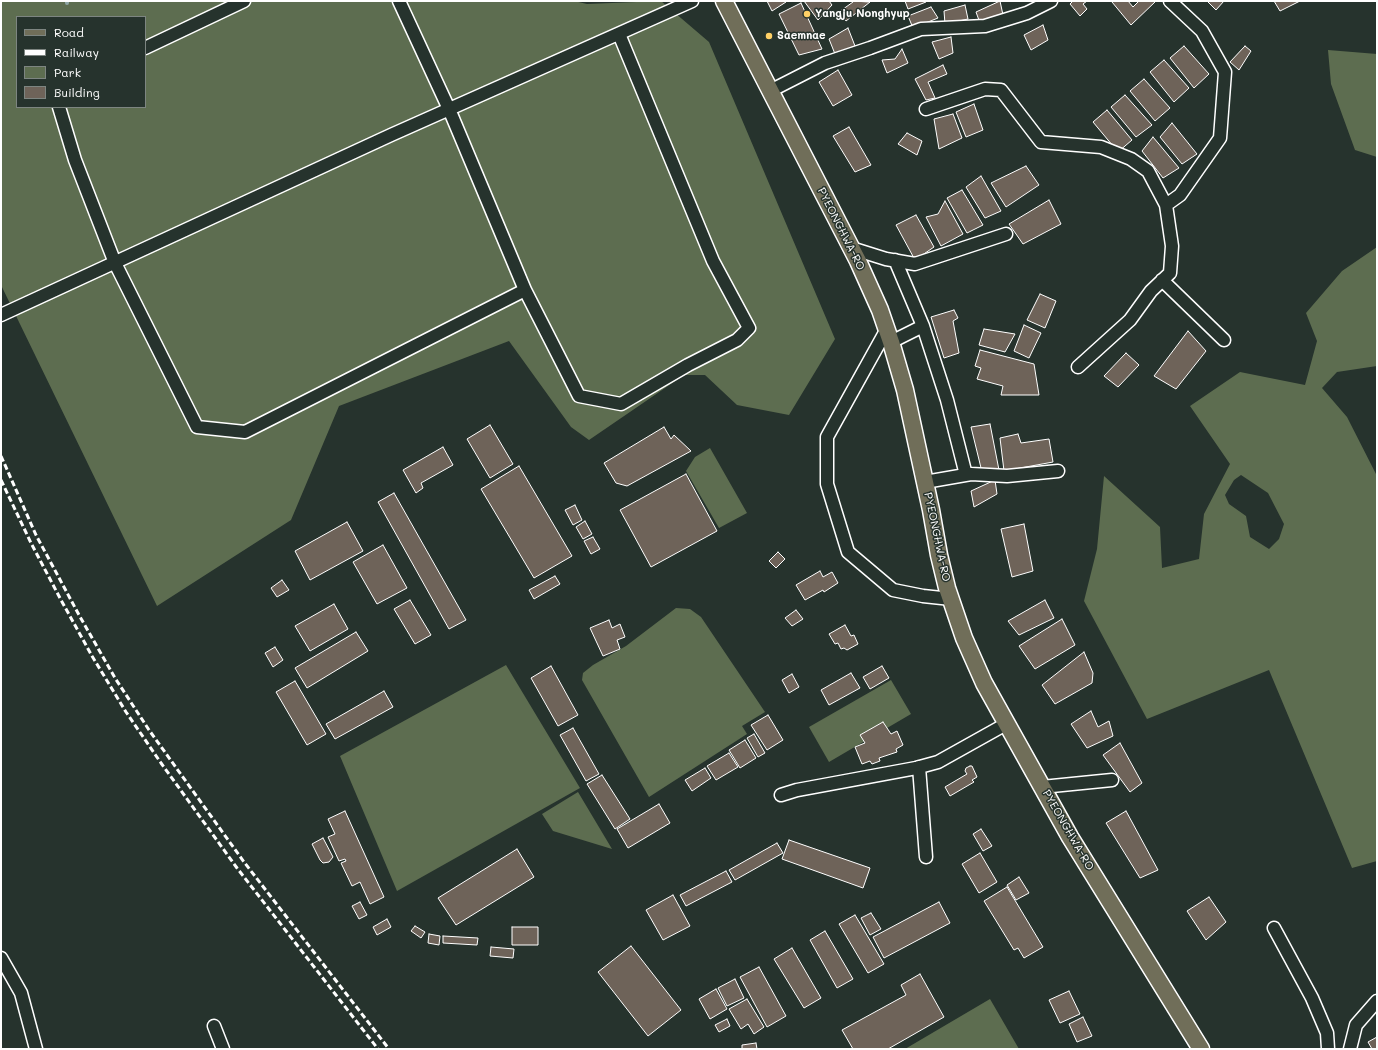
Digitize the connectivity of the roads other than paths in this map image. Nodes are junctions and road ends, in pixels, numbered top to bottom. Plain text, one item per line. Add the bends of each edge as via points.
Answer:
1 (244, 1) edge
2 (399, 1) edge
3 (692, 1) edge
4 (724, 1) edge
5 (1051, 1) edge
6 (1170, 1) edge
7 (619, 34) junction
8 (146, 48) edge
9 (770, 91) junction
10 (58, 108) edge
11 (449, 109) junction
12 (926, 109) dead end
13 (1166, 206) junction
14 (1006, 234) dead end
15 (851, 248) junction
16 (895, 260) junction
17 (115, 262) junction
18 (1162, 280) junction
19 (525, 290) junction
20 (1, 315) edge
21 (923, 326) junction
22 (889, 336) junction
23 (1224, 340) dead end
24 (1078, 366) dead end
25 (1058, 471) dead end
26 (966, 475) junction
27 (925, 482) junction
28 (951, 599) junction
29 (1006, 724) junction
30 (919, 767) junction
31 (1112, 780) dead end
32 (1042, 787) junction
33 (781, 795) dead end
34 (926, 857) dead end
35 (1274, 928) dead end
36 (1, 958) edge
37 (1377, 1000) edge
38 (214, 1026) dead end
39 (36, 1049) edge
40 (223, 1049) edge
41 (1201, 1049) edge
42 (1328, 1049) edge
43 (1350, 1049) edge

1 - 8 street
2 - 11 street
3 - 7 street
4 - 9 main road, PYEONGHWA-RO
5 - 9 street via 1027,13 985,26 921,29 825,63
6 - 13 street via 1202,30 1225,72 1220,138 1180,195
7 - 11 street
7 - 19 street via 713,261 749,328 737,340 621,404 579,396
9 - 15 main road, PYEONGHWA-RO
10 - 17 street via 75,160
11 - 17 street
11 - 19 street
12 - 13 street via 985,89 1001,90 1041,142 1101,148 1131,159 1148,171
13 - 18 street via 1172,246 1170,273
14 - 16 street via 915,264
15 - 16 street
15 - 22 main road, PYEONGHWA-RO via 880,310
16 - 21 street
17 - 19 street via 196,427 245,432
17 - 20 street
18 - 23 street
18 - 24 street via 1130,320
21 - 22 street
21 - 26 street via 947,400
22 - 27 main road, PYEONGHWA-RO via 905,390
22 - 28 street via 827,437 827,484 848,552 893,590
25 - 26 street via 1007,476
26 - 27 street
27 - 28 main road, PYEONGHWA-RO via 939,555
28 - 29 main road, PYEONGHWA-RO via 964,638
29 - 30 street via 938,762
29 - 32 main road, PYEONGHWA-RO
30 - 33 street
30 - 34 street
31 - 32 street
32 - 41 main road, PYEONGHWA-RO
35 - 42 street via 1312,998 1327,1033
36 - 39 street via 21,992
37 - 43 street via 1356,1025
38 - 40 street

